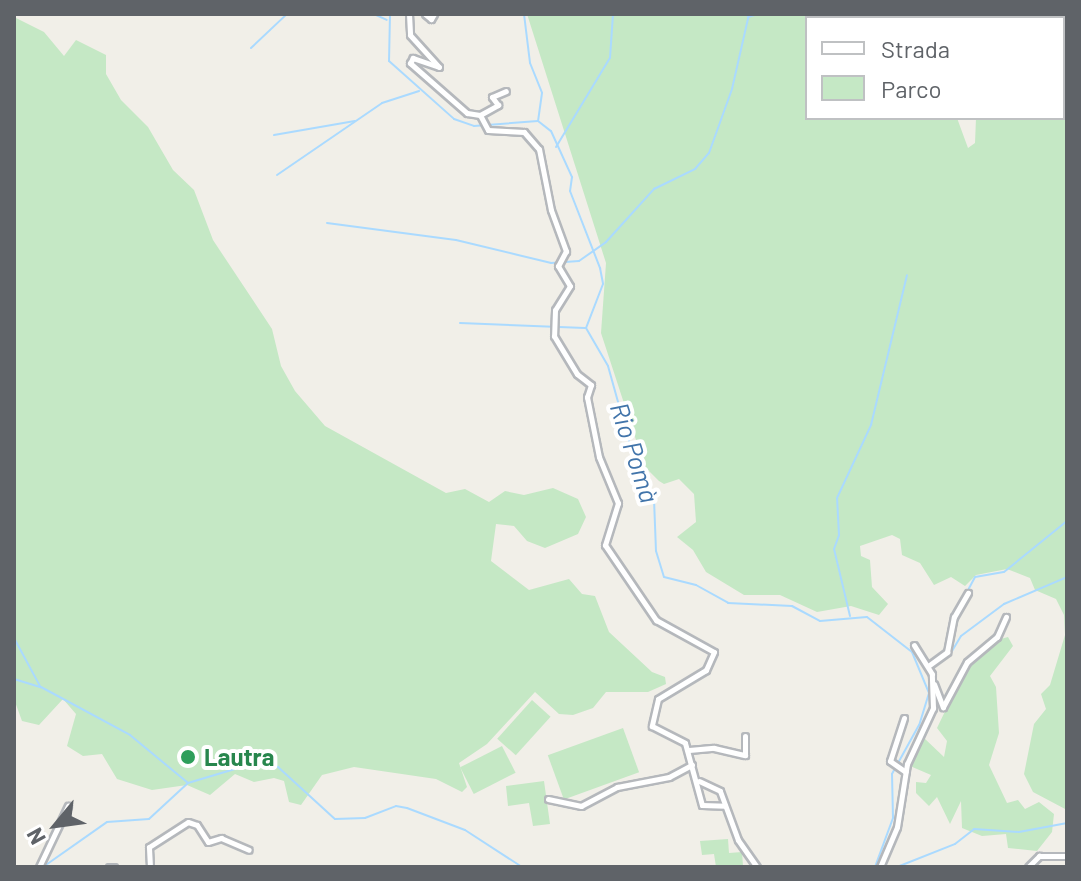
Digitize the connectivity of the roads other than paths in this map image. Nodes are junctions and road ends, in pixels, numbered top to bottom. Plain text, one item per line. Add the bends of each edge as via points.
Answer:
1 (409, 14) edge
2 (425, 14) edge
3 (434, 14) edge
4 (506, 91) dead end
5 (481, 117) junction
6 (968, 593) dead end
7 (1006, 617) dead end
8 (914, 645) dead end
9 (928, 666) junction
10 (934, 684) junction
11 (904, 718) dead end
12 (745, 736) dead end
13 (689, 750) junction
14 (692, 765) junction
15 (906, 772) junction
16 (699, 781) junction
17 (548, 799) dead end
18 (68, 806) dead end
19 (725, 806) junction
20 (249, 850) dead end
21 (1067, 856) edge
22 (39, 867) edge
23 (150, 867) edge
24 (757, 867) edge
25 (880, 867) edge
26 (1028, 867) edge

1 - 5 street via 410,35 439,67 413,58 410,63 469,114
2 - 3 street via 431,19
4 - 5 street via 492,97 498,104
5 - 13 street via 485,127 524,132 539,149 551,210 566,251 558,266 570,286 554,334 577,374 591,385 587,397 599,457 619,507 605,545 656,620 714,652 705,672 684,679 656,702 653,727 684,742
6 - 9 street via 954,617 948,650
7 - 10 street via 995,639 967,662 943,707
8 - 9 street
9 - 10 street
10 - 15 street via 932,713
11 - 15 street via 891,763
12 - 13 street via 745,755 714,748
13 - 14 street
14 - 16 street
14 - 17 street via 669,777 617,787 581,806
15 - 25 street via 897,827
16 - 19 street via 720,791
16 - 19 street via 702,805
18 - 22 street
19 - 24 street via 738,840
20 - 23 street via 221,838 208,842 197,825 186,822 149,847
21 - 26 street via 1039,856

